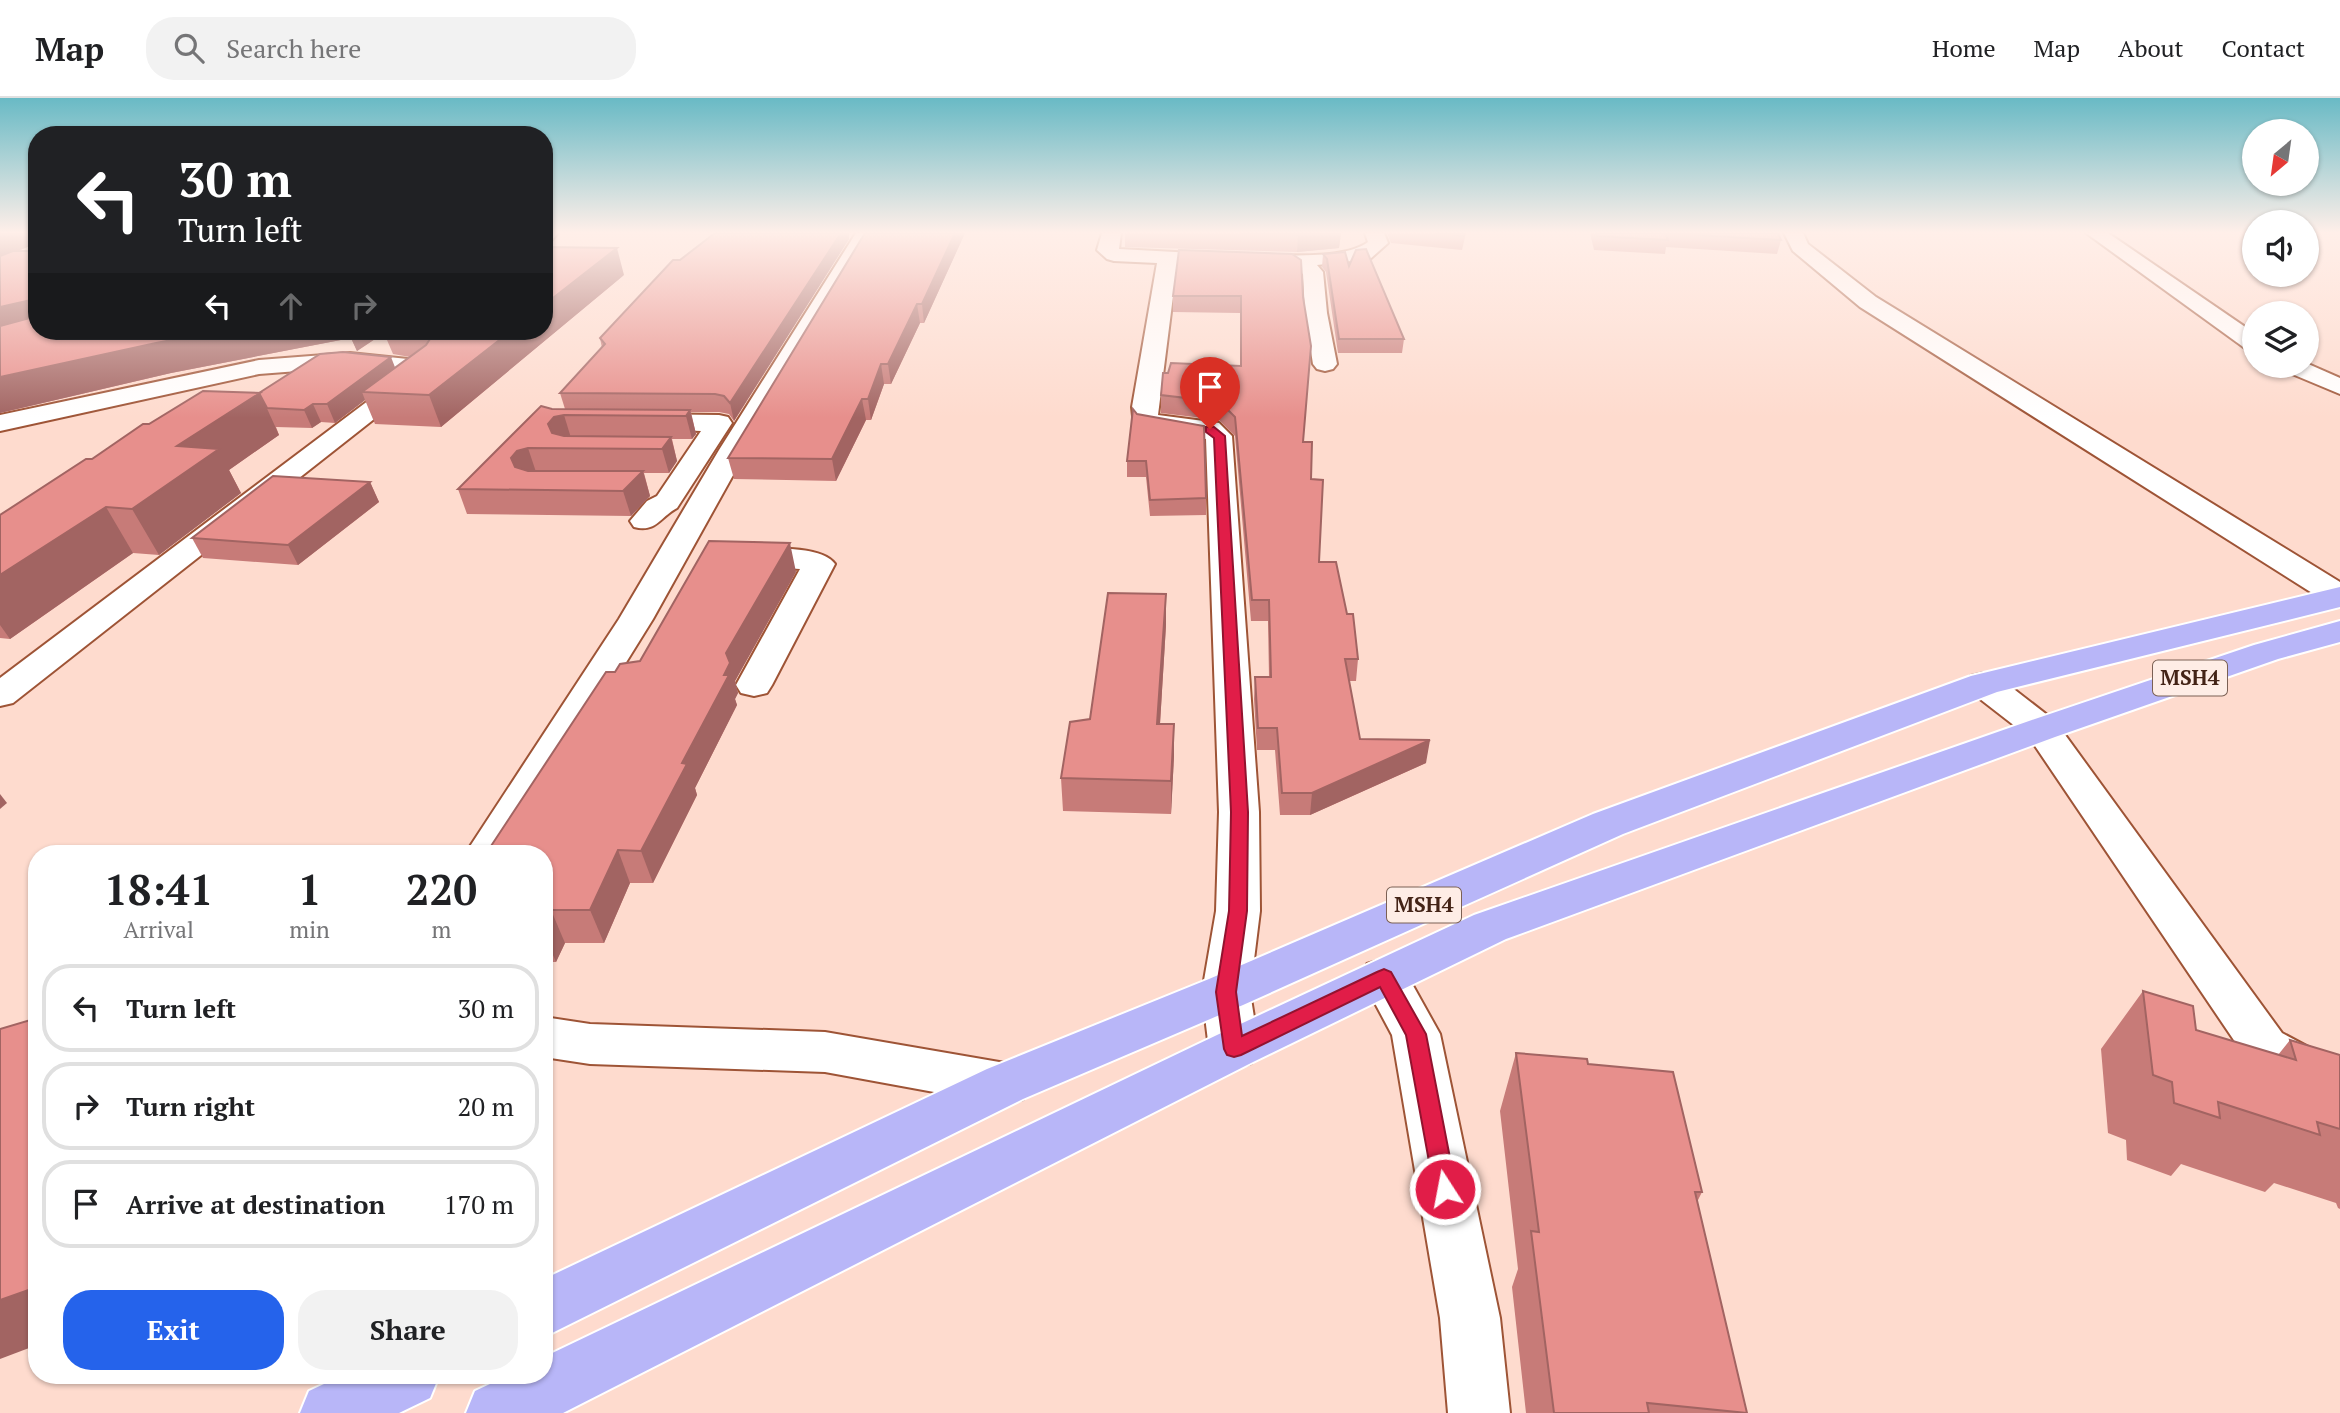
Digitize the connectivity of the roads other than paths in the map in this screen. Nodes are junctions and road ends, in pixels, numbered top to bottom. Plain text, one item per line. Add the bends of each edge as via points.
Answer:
1 (828, 294) edge
2 (1159, 294) edge
3 (1315, 294) edge
4 (1859, 294) edge
5 (2183, 294) edge
6 (2242, 336) edge
7 (394, 340) edge
8 (363, 361) junction
9 (1325, 364) dead end
10 (2319, 377) edge
11 (2340, 387) edge
12 (616, 422) edge
13 (0, 423) edge
14 (690, 450) junction
15 (733, 450) junction
16 (640, 485) edge
17 (679, 485) junction
18 (713, 486) junction
19 (645, 521) dead end
20 (673, 557) junction
21 (718, 558) edge
22 (2340, 596) edge
23 (636, 619) junction
24 (669, 621) junction
25 (2340, 631) edge
26 (652, 651) edge
27 (1984, 684) junction
28 (754, 685) dead end
29 (0, 695) edge
30 (2042, 729) junction
31 (492, 845) edge
32 (1384, 977) junction
33 (1226, 992) junction
34 (553, 1038) edge
35 (1234, 1049) junction
36 (2340, 1082) edge
37 (1005, 1084) junction
38 (553, 1305) edge
39 (391, 1384) edge
40 (331, 1413) edge
41 (497, 1413) edge
42 (1479, 1413) edge

1 - 15 street
2 - 33 street via 1144,412 1147,421 1210,429 1219,436 1239,812 1238,911
3 - 9 street
4 - 22 street
5 - 6 street
7 - 8 street
8 - 13 street via 259,366
8 - 29 street via 427,368
10 - 11 street
12 - 14 street via 719,423
14 - 15 street
14 - 17 street
15 - 18 street
16 - 17 street
17 - 18 street
17 - 19 street
18 - 20 street
20 - 23 street
20 - 24 street via 705,558
21 - 28 street via 819,564
22 - 27 main road, MSH4
23 - 24 street
23 - 31 street
24 - 26 street
25 - 30 main road, MSH4
27 - 30 street
27 - 33 main road, MSH4 via 1608,824
30 - 32 main road, MSH4 via 1490,926
30 - 36 street via 2265,1046 2319,1077
32 - 35 main road, MSH4
32 - 42 street via 1416,1034 1470,1318
33 - 35 street
33 - 37 main road, MSH4
34 - 37 street via 590,1044 825,1052
35 - 41 main road, MSH4
37 - 38 main road, MSH4
39 - 40 main road

